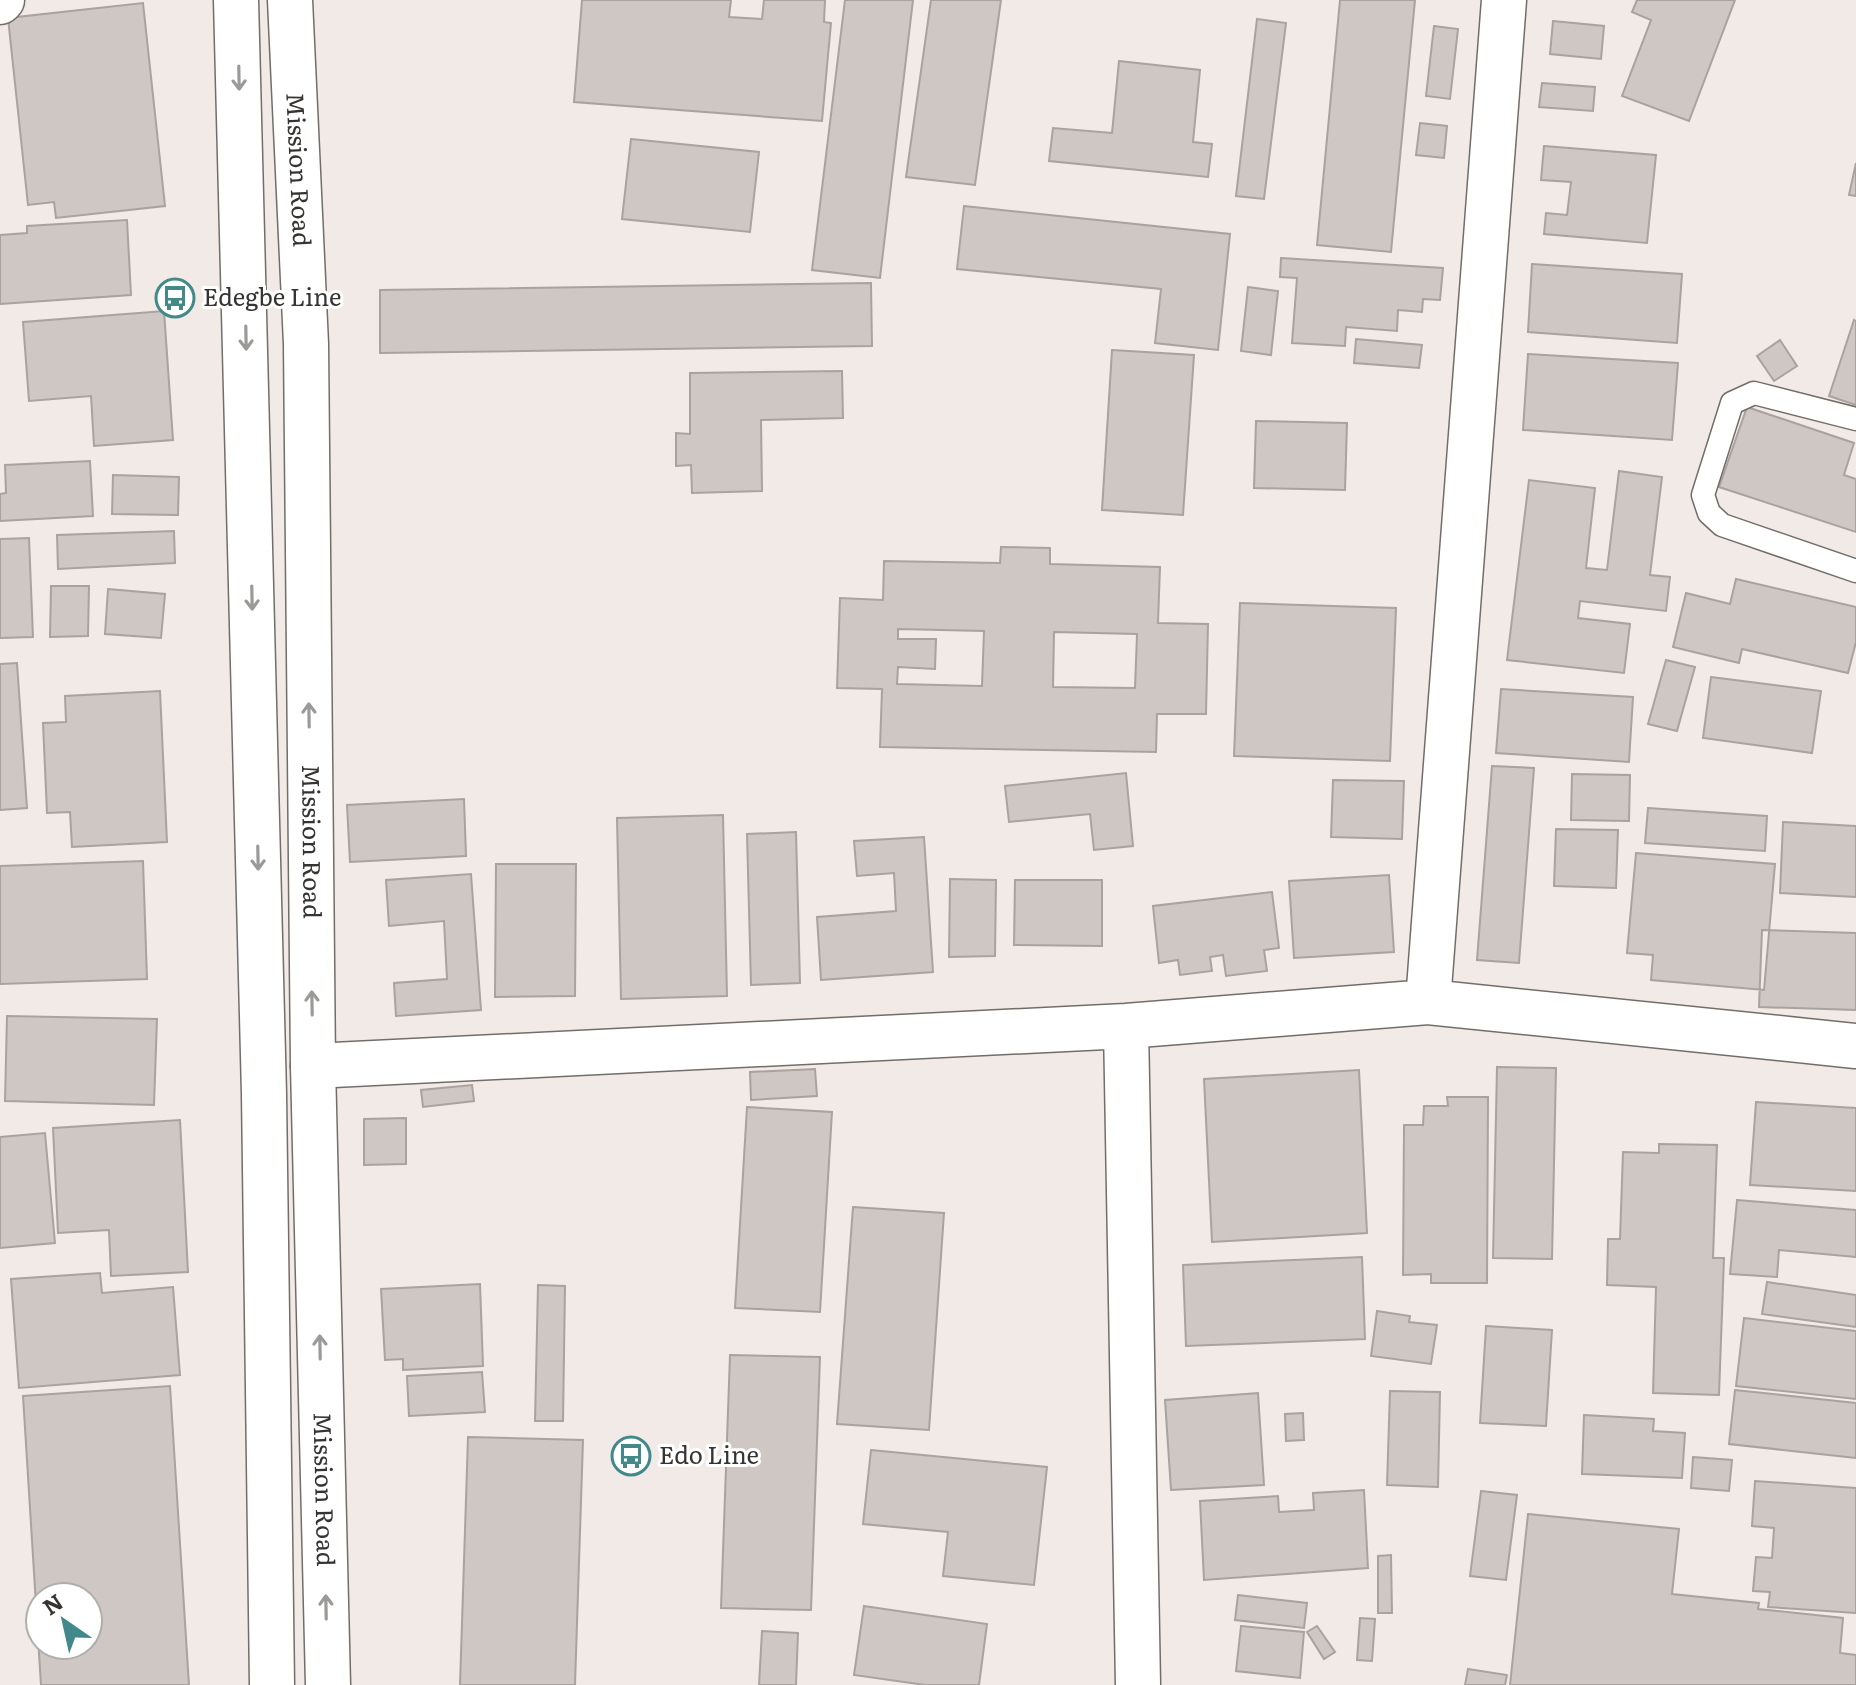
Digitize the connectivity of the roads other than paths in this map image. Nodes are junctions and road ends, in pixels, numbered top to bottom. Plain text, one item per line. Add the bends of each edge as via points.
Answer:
1 (236, 0) edge
2 (290, 0) edge
3 (1504, 0) edge
4 (1856, 419) edge
5 (1856, 571) edge
6 (1428, 1002) junction
7 (1126, 1026) junction
8 (1856, 1046) edge
9 (313, 1066) junction
10 (272, 1685) edge
11 (328, 1685) edge
12 (1138, 1685) edge

1 -> 10 street via 264,1094
9 -> 2 street, Mission Road via 306,344
3 - 6 street
4 - 5 lane via 1754,393 1732,403 1703,495 1709,513 1722,525
6 - 7 street
6 - 8 street
7 - 9 street
7 - 12 street
11 -> 9 street, Mission Road

